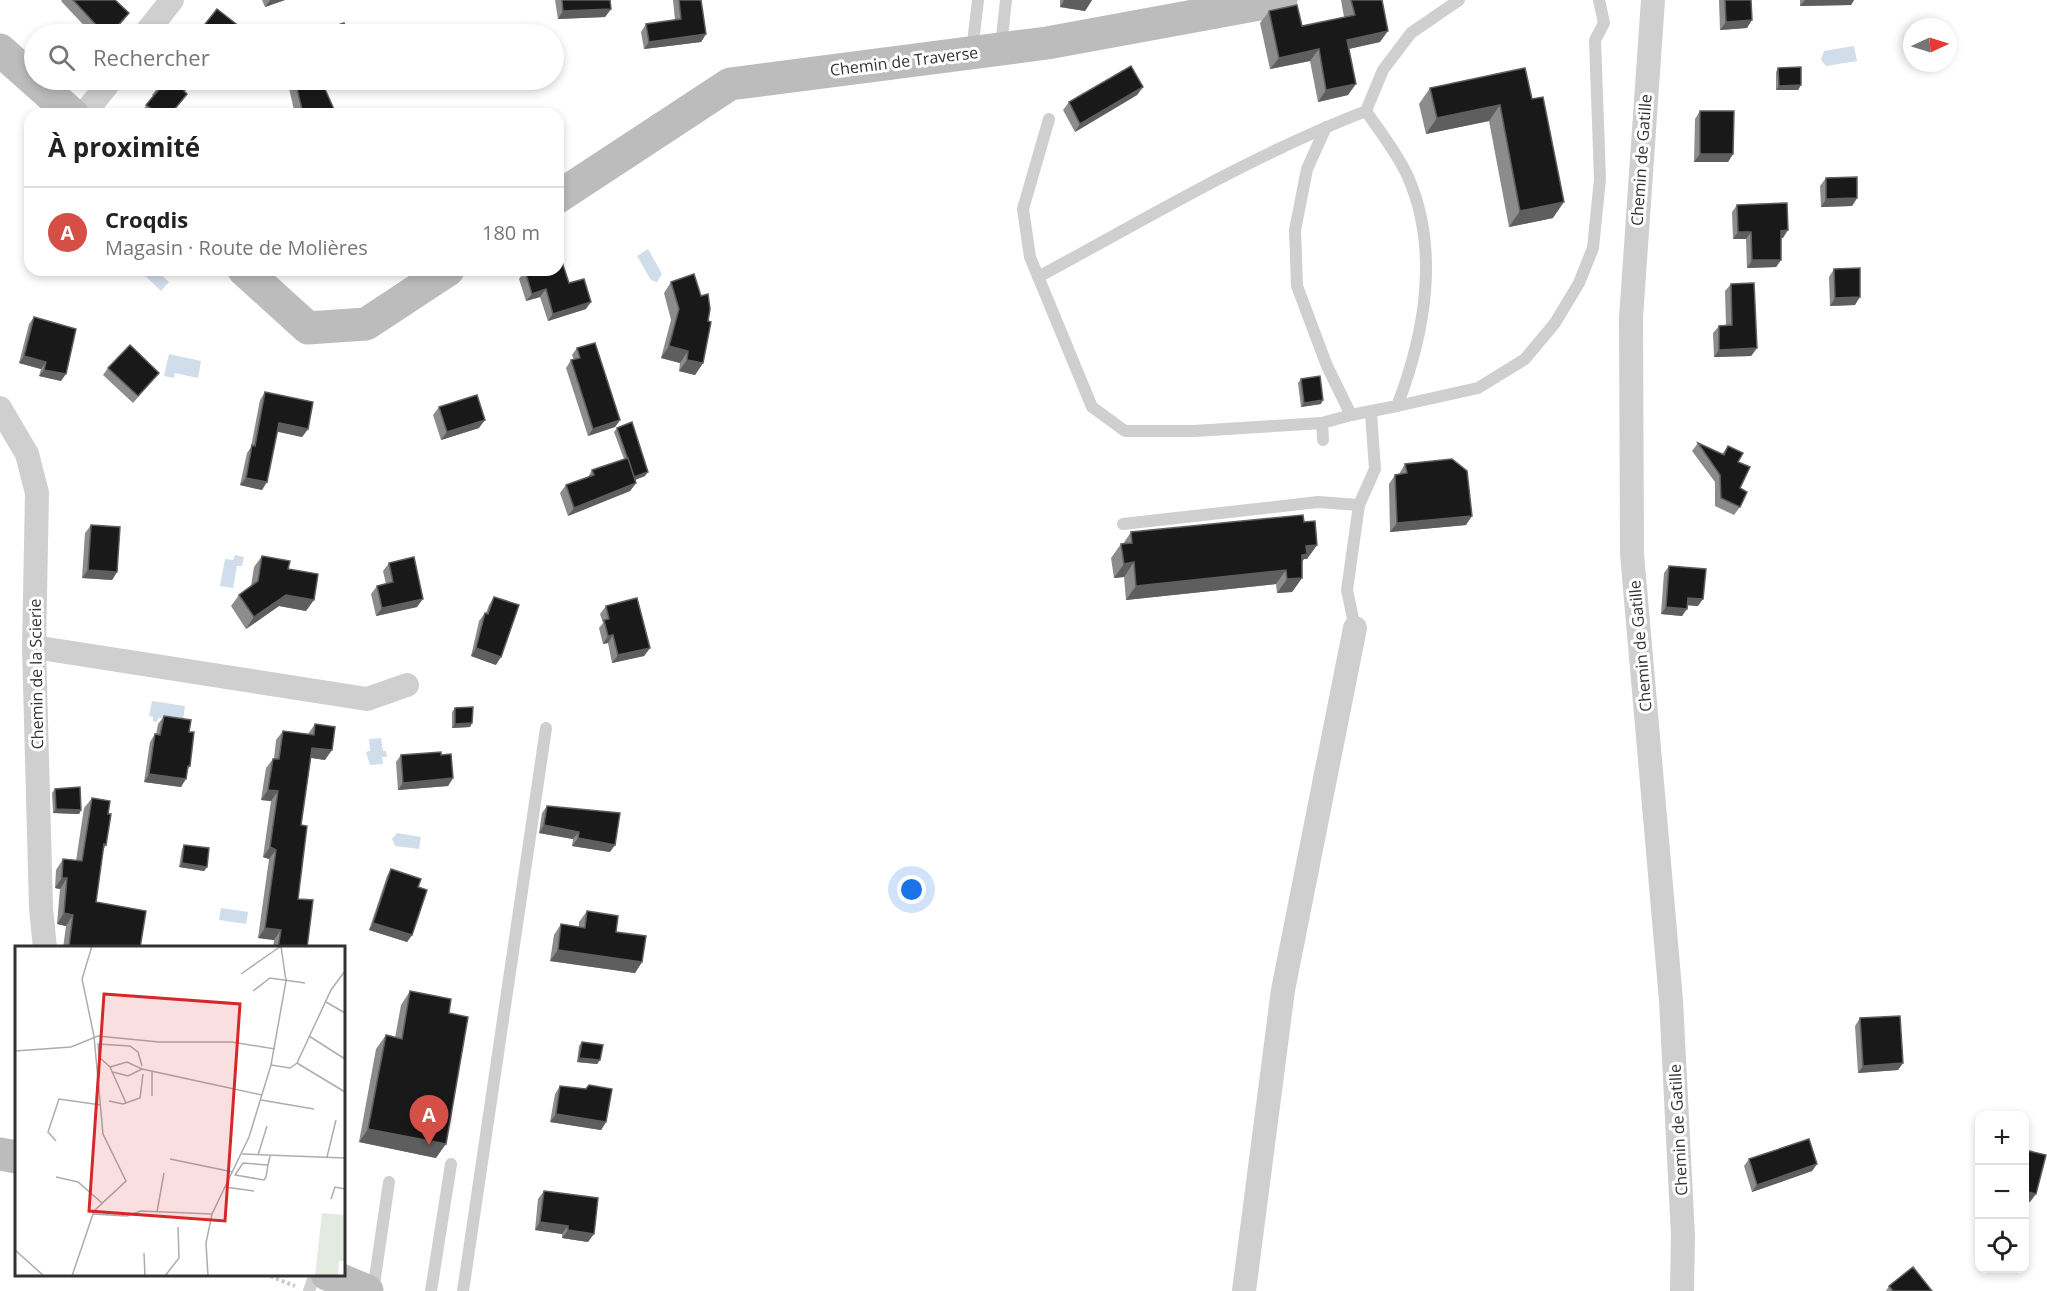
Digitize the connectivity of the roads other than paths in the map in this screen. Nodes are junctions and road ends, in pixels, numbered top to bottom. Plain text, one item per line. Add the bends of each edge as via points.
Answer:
1 (172, 0) edge
2 (978, 0) edge
3 (1006, 0) edge
4 (1281, 0) edge
5 (1459, 0) edge
6 (1599, 0) edge
7 (1653, 0) edge
8 (154, 24) edge
9 (0, 50) edge
10 (986, 50) junction
11 (24, 71) edge
12 (45, 90) edge
13 (103, 90) edge
14 (65, 108) edge
15 (89, 108) edge
16 (1366, 111) junction
17 (1049, 119) dead end
18 (1326, 126) junction
19 (564, 193) edge
20 (251, 276) edge
21 (439, 276) edge
22 (1038, 277) junction
23 (1397, 406) junction
24 (0, 408) edge
25 (1371, 413) junction
26 (1352, 415) junction
27 (1322, 423) junction
28 (1323, 440) dead end
29 (1359, 505) junction
30 (1123, 524) dead end
31 (1355, 628) joint
32 (34, 647) junction
33 (407, 686) dead end
34 (546, 728) dead end
35 (45, 946) edge
36 (0, 1154) edge
37 (15, 1157) edge
38 (451, 1164) dead end
39 (389, 1182) dead end
40 (311, 1284) edge
41 (367, 1291) edge
42 (373, 1291) edge
43 (431, 1291) edge
44 (463, 1291) edge
45 (1244, 1291) edge
46 (1682, 1291) edge

1 - 8 street
2 - 10 lane
3 - 10 lane
4 - 10 street, Chemin de Traverse via 1047,43
5 - 16 lane via 1411,33 1383,70
6 - 23 lane via 1604,23 1595,40 1600,179 1593,248 1579,283 1555,323 1525,359 1479,388
7 - 46 street, Chemin de Gatille via 1631,318 1632,554 1671,1000 1683,1236
9 - 11 street
10 - 19 street, Chemin de Traverse via 730,84
12 - 14 street
13 - 15 street
16 - 18 lane
16 - 23 lane via 1407,175 1422,214 1428,263 1413,364
17 - 22 lane via 1023,209 1030,257
18 - 22 lane
18 - 26 lane via 1307,169 1295,230 1297,286 1327,366
20 - 21 street via 308,328 366,324
22 - 27 lane via 1092,407 1125,431
23 - 25 lane
24 - 32 street, Chemin de la Scierie via 27,454 37,493
25 - 26 lane
25 - 29 lane via 1375,469
26 - 27 lane
27 - 28 lane
29 - 30 lane via 1318,502
29 - 31 lane via 1347,590
31 - 45 street via 1283,990
32 - 33 street via 367,699
32 - 35 street, Chemin de la Scierie
34 - 44 lane
36 - 37 street
38 - 43 lane
39 - 42 lane
40 - 41 street

